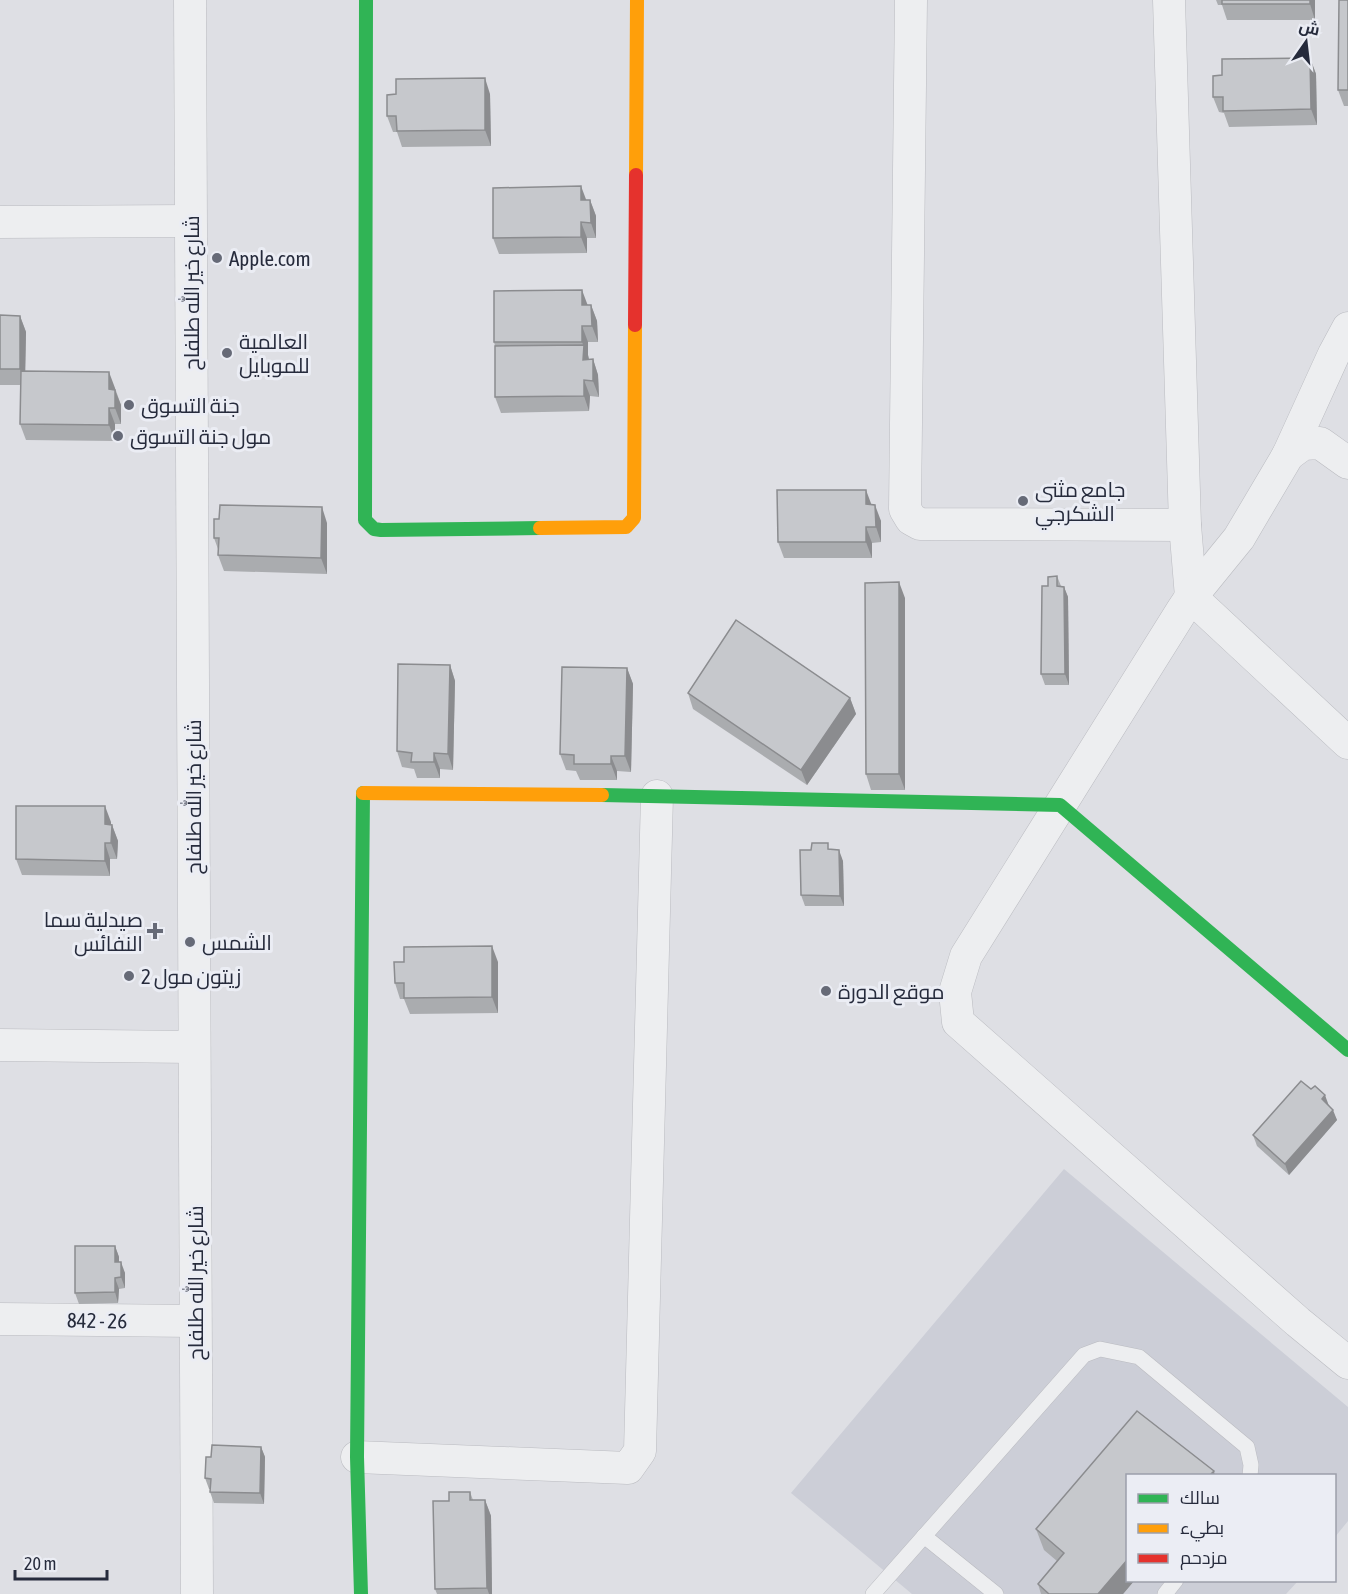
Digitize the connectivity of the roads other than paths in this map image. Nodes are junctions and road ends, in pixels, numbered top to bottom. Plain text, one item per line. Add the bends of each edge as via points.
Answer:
1 (190, 0) edge
2 (366, 0) edge
3 (637, 0) edge
4 (911, 0) edge
5 (1170, 0) edge
6 (190, 221) junction
7 (0, 222) edge
8 (1348, 328) edge
9 (1288, 455) junction
10 (1348, 463) edge
11 (1185, 525) junction
12 (1191, 597) junction
13 (1348, 743) edge
14 (657, 796) junction
15 (1060, 805) junction
16 (0, 1045) edge
17 (194, 1047) junction
18 (1348, 1050) edge
19 (0, 1319) edge
20 (195, 1321) junction
21 (1348, 1363) edge
22 (357, 1457) junction
23 (1250, 1474) edge
24 (924, 1536) junction
25 (1175, 1582) edge
26 (198, 1594) edge
27 (361, 1594) edge
28 (873, 1594) edge
29 (996, 1594) edge
30 (1165, 1594) edge

1 - 6 street, شارع خير الله طلفاح
2 - 3 street via 365,520 381,530 626,527 634,518
4 - 11 street via 905,509 920,524
5 - 11 street
6 - 7 street
6 - 17 street, شارع خير الله طلفاح
8 - 9 street
9 - 10 street via 1303,444 1320,443
9 - 12 street via 1239,538
11 - 12 street
12 - 13 street
12 - 15 street
14 - 15 street
14 - 22 street via 640,1451 628,1468
14 - 22 street via 362,793
15 - 18 street
15 - 21 street via 966,956 955,992 958,1022
16 - 17 street
17 - 20 street, شارع خير الله طلفاح
19 - 20 street, 842 - 26
20 - 26 street, شارع خير الله طلفاح
22 - 27 street
23 - 24 lane via 1247,1447 1139,1357 1100,1349 1084,1355
24 - 28 lane
24 - 29 lane
25 - 30 lane

